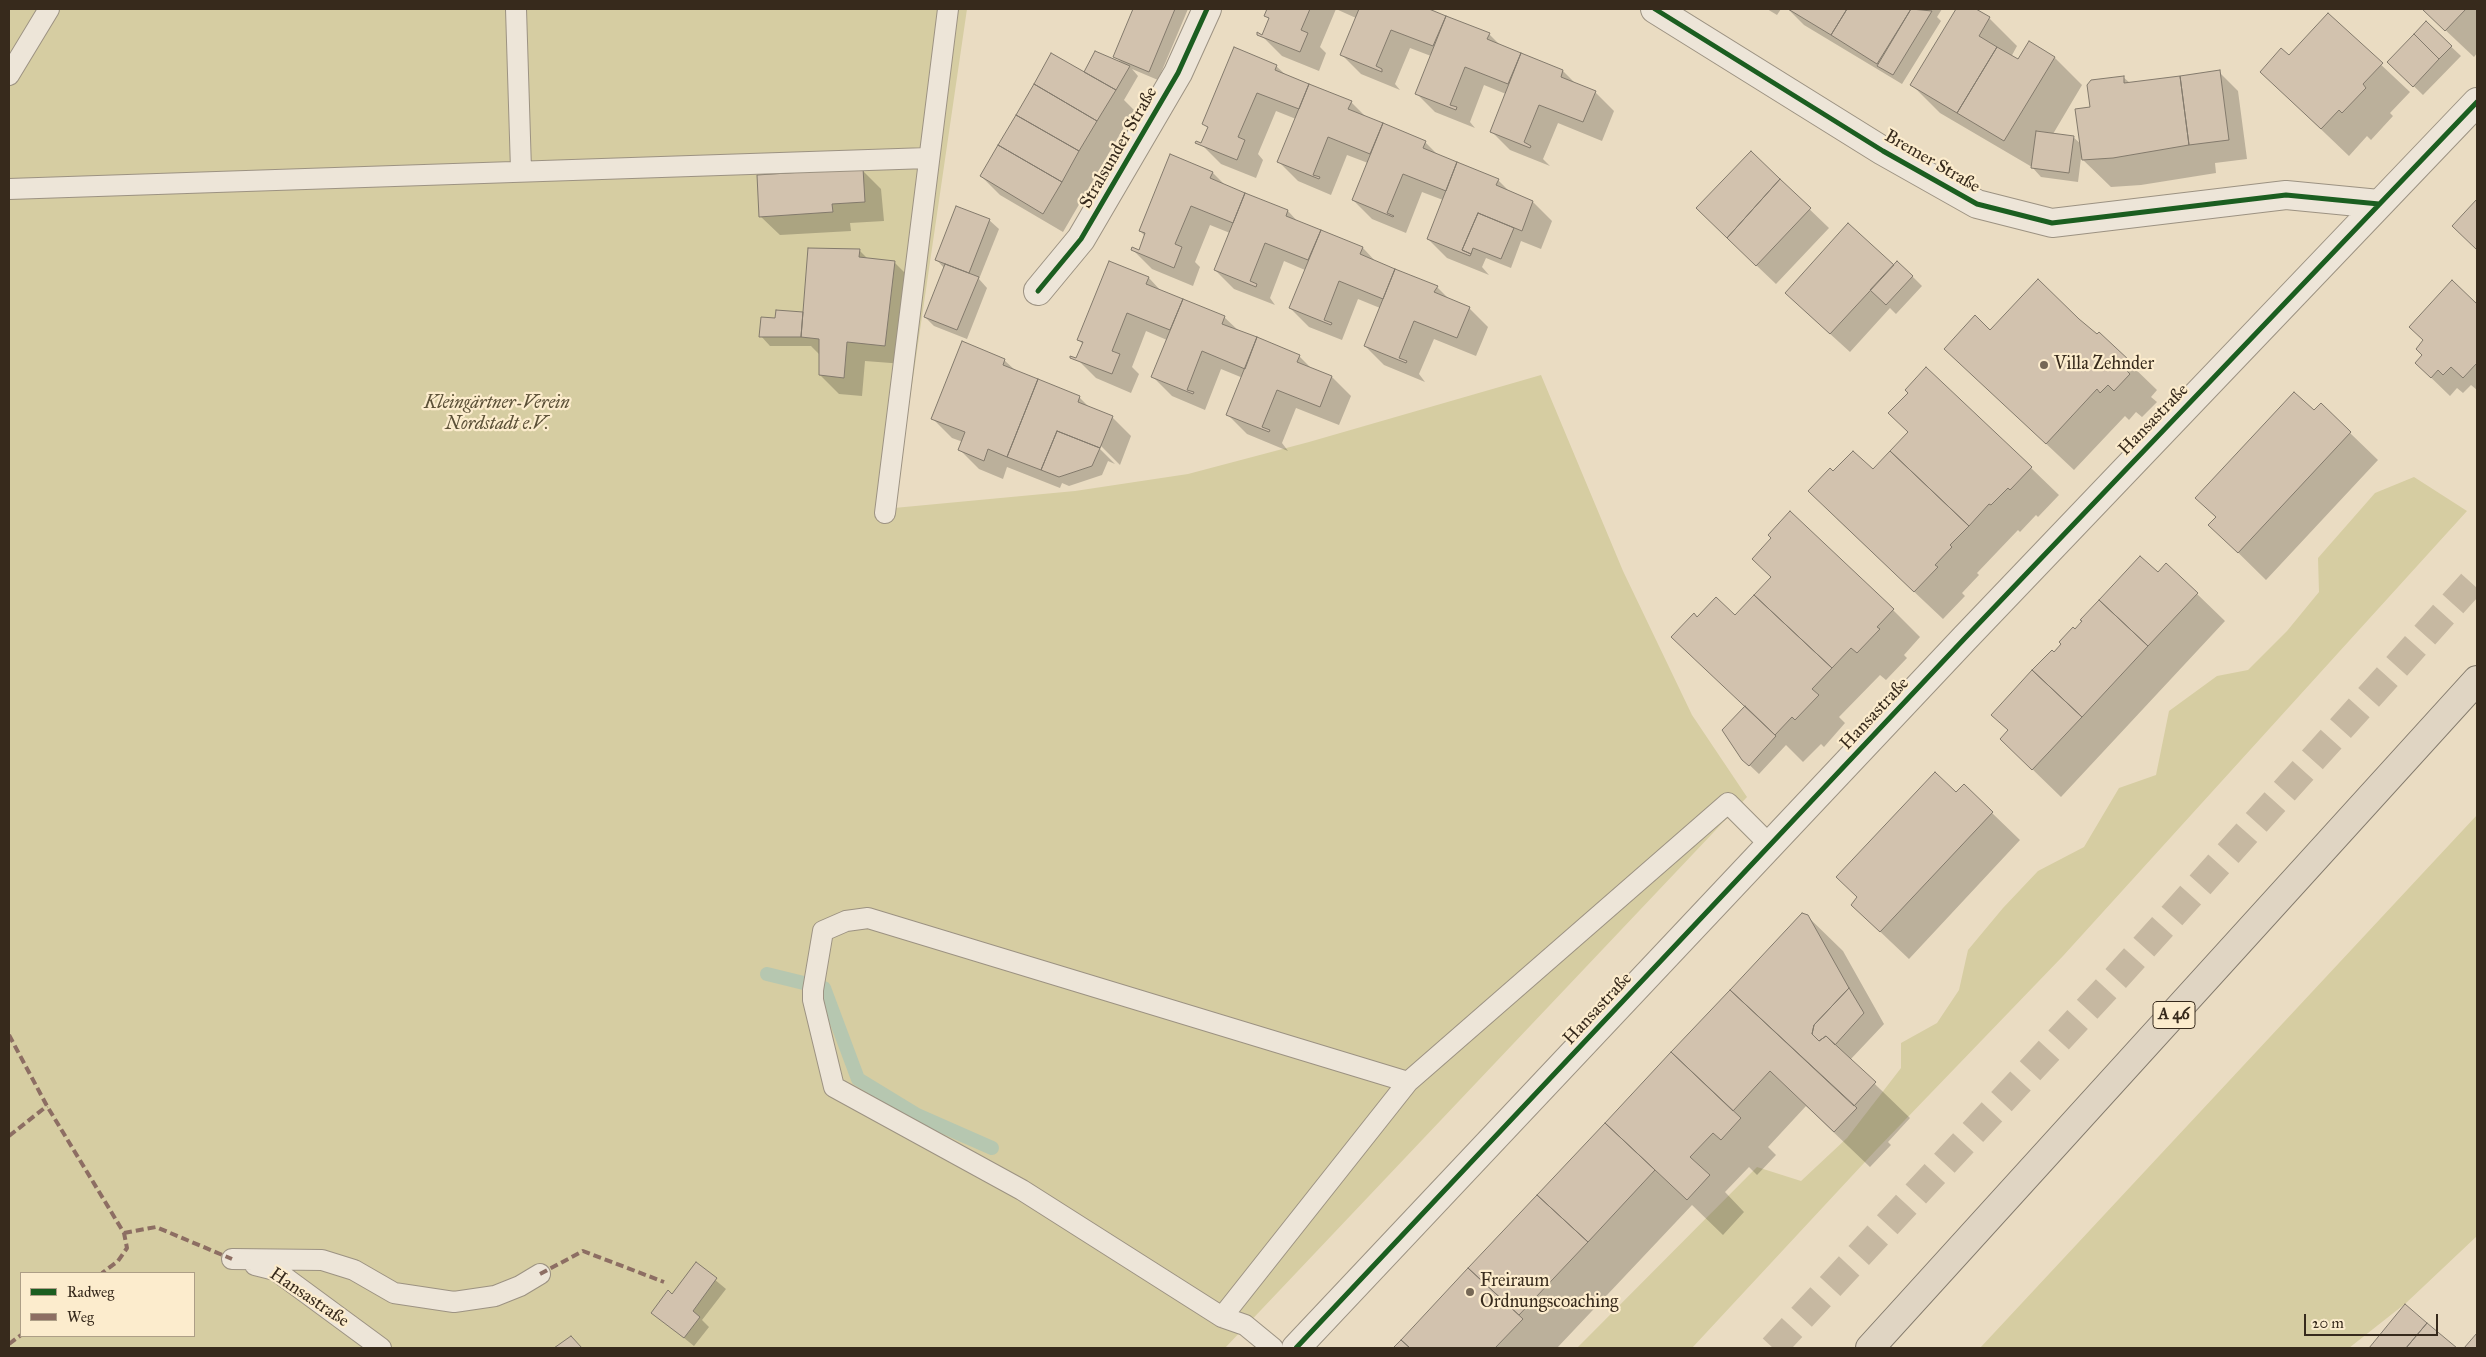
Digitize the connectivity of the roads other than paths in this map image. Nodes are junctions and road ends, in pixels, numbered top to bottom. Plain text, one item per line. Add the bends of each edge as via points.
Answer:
1 (49, 9) edge
2 (516, 9) edge
3 (948, 9) edge
4 (1207, 9) edge
5 (1655, 9) edge
6 (9, 75) edge
7 (2477, 102) edge
8 (928, 158) junction
9 (521, 170) junction
10 (9, 189) edge
11 (2380, 204) junction
12 (1038, 291) dead end
13 (885, 513) dead end
14 (2477, 680) edge
15 (1771, 846) junction
16 (1408, 1082) junction
17 (540, 1274) dead end
18 (1222, 1317) junction
19 (382, 1348) edge
20 (1273, 1348) edge
21 (1296, 1348) edge
22 (1870, 1348) edge

1 - 6 lane
2 - 9 lane
3 - 8 lane
4 - 12 street, Stralsunder Straße via 1178,73 1081,239
5 - 11 street, Bremer Straße via 1883,151 1977,204 2052,223 2286,195
7 - 11 street, Hansastraße
8 - 9 lane
8 - 13 lane
9 - 10 lane
11 - 15 street, Hansastraße
14 - 22 highway, A 46
15 - 16 lane via 1728,802
15 - 21 street, Hansastraße
16 - 18 lane
16 - 18 lane via 868,918 846,921 823,931 813,986 834,1087 1022,1190
17 - 19 lane, Hansastraße via 495,1296 454,1302 394,1293 354,1270 322,1260 232,1258 275,1270
18 - 20 lane via 1245,1326

